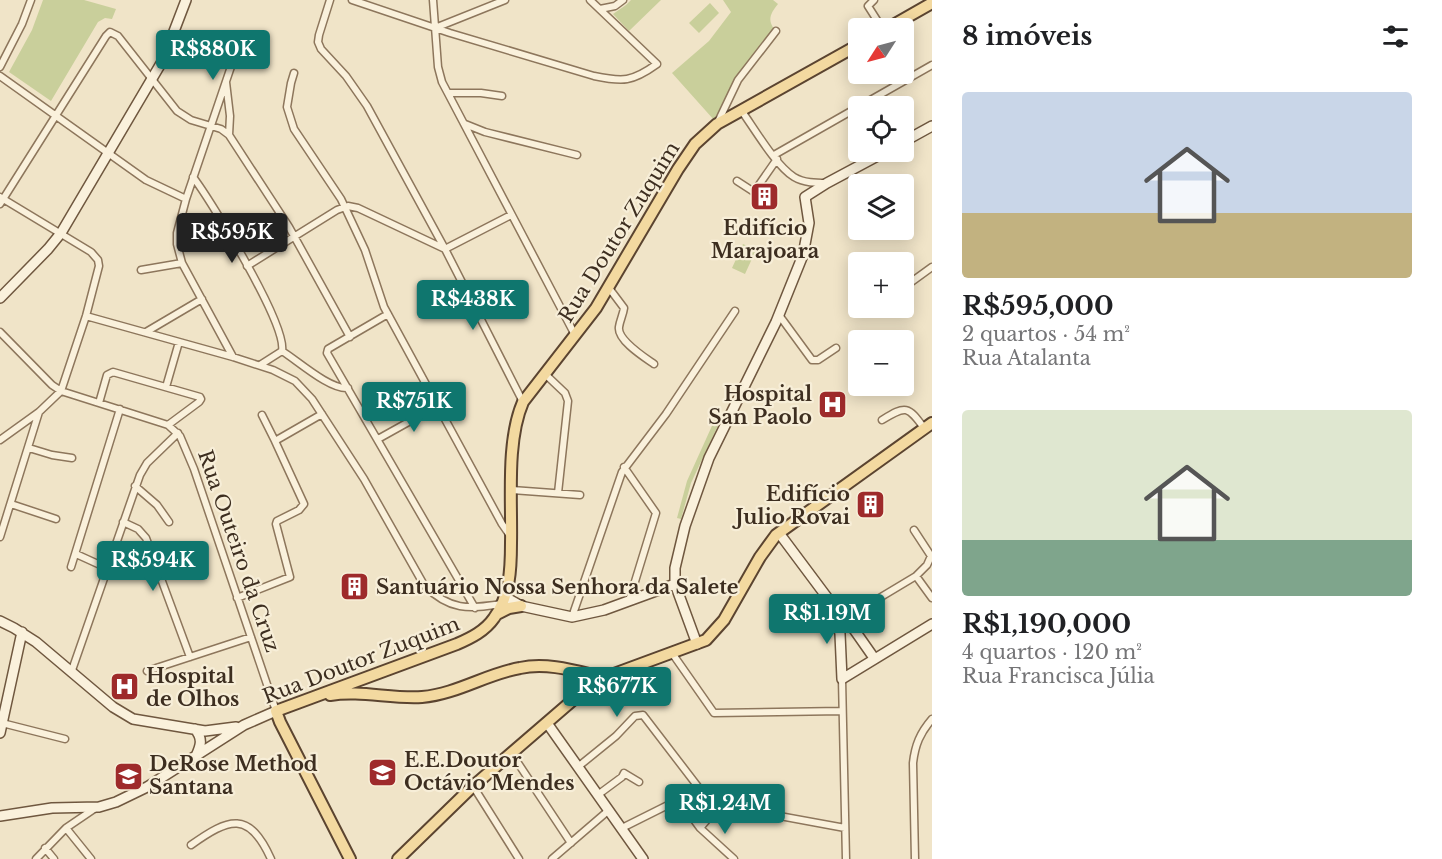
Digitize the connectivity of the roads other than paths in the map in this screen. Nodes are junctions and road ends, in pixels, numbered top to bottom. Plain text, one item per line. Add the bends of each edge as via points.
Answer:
1 (31, 0) edge
2 (186, 0) edge
3 (330, 0) edge
4 (352, 0) edge
5 (434, 0) edge
6 (590, 0) edge
7 (622, 0) edge
8 (874, 0) edge
9 (501, 1) edge
10 (932, 3) edge
11 (600, 9) junction
12 (876, 18) edge
13 (906, 18) edge
14 (448, 21) junction
15 (435, 28) junction
16 (776, 31) dead end
17 (456, 34) junction
18 (238, 46) dead end
19 (848, 51) edge
20 (932, 65) edge
21 (0, 67) edge
22 (294, 73) dead end
23 (0, 76) edge
24 (152, 80) junction
25 (225, 81) junction
26 (448, 93) junction
27 (502, 96) dead end
28 (741, 110) junction
29 (55, 116) junction
30 (211, 124) junction
31 (464, 124) junction
32 (717, 124) junction
33 (932, 126) edge
34 (229, 135) junction
35 (914, 136) edge
36 (108, 154) junction
37 (577, 154) dead end
38 (775, 157) junction
39 (866, 162) edge
40 (193, 177) junction
41 (737, 182) dead end
42 (827, 183) junction
43 (186, 199) junction
44 (1, 200) edge
45 (344, 206) junction
46 (511, 215) junction
47 (61, 233) junction
48 (294, 236) junction
49 (445, 249) junction
50 (182, 263) junction
51 (247, 266) junction
52 (932, 267) edge
53 (141, 270) dead end
54 (914, 280) edge
55 (609, 288) junction
56 (0, 298) edge
57 (202, 299) junction
58 (735, 311) dead end
59 (388, 314) junction
60 (779, 315) junction
61 (86, 316) junction
62 (0, 332) edge
63 (146, 332) junction
64 (576, 336) junction
65 (350, 337) junction
66 (179, 342) junction
67 (836, 348) dead end
68 (282, 351) junction
69 (233, 357) junction
70 (654, 364) dead end
71 (260, 365) junction
72 (545, 374) junction
73 (166, 387) junction
74 (348, 388) junction
75 (61, 392) junction
76 (99, 402) junction
77 (523, 402) junction
78 (439, 405) junction
79 (120, 409) junction
80 (39, 412) junction
81 (322, 414) junction
82 (262, 415) dead end
83 (882, 420) dead end
84 (168, 425) junction
85 (928, 425) edge
86 (178, 433) junction
87 (378, 439) junction
88 (0, 440) edge
89 (275, 441) junction
90 (29, 448) junction
91 (72, 458) dead end
92 (624, 467) junction
93 (135, 486) junction
94 (512, 490) junction
95 (558, 493) junction
96 (580, 495) dead end
97 (11, 504) junction
98 (56, 519) dead end
99 (123, 522) junction
100 (169, 522) dead end
101 (914, 530) dead end
102 (778, 533) junction
103 (0, 537) edge
104 (511, 537) junction
105 (76, 554) junction
106 (71, 567) dead end
107 (109, 569) junction
108 (916, 576) junction
109 (675, 584) junction
110 (237, 598) junction
111 (932, 598) edge
112 (504, 600) junction
113 (629, 602) junction
114 (521, 606) junction
115 (475, 608) junction
116 (835, 608) junction
117 (497, 614) junction
118 (572, 617) junction
119 (846, 618) junction
120 (0, 621) edge
121 (932, 624) edge
122 (853, 629) junction
123 (22, 633) junction
124 (840, 634) junction
125 (251, 637) junction
126 (36, 642) junction
127 (697, 644) junction
128 (19, 645) junction
129 (672, 653) junction
130 (190, 657) junction
131 (874, 658) junction
132 (568, 670) junction
133 (147, 671) dead end
134 (71, 673) junction
135 (602, 677) junction
136 (842, 678) junction
137 (580, 693) junction
138 (321, 694) junction
139 (276, 711) junction
140 (842, 711) junction
141 (932, 719) edge
142 (547, 723) junction
143 (244, 724) junction
144 (1, 728) edge
145 (195, 729) junction
146 (65, 739) dead end
147 (512, 754) junction
148 (196, 756) junction
149 (579, 766) junction
150 (639, 782) dead end
151 (473, 786) junction
152 (598, 794) junction
153 (681, 802) junction
154 (712, 805) junction
155 (64, 807) junction
156 (99, 807) junction
157 (609, 810) junction
158 (0, 816) edge
159 (69, 825) junction
160 (622, 828) junction
161 (700, 828) junction
162 (845, 828) junction
163 (571, 843) junction
164 (191, 844) dead end
165 (45, 848) junction
166 (36, 859) edge
167 (54, 859) edge
168 (91, 859) edge
169 (271, 859) edge
170 (350, 859) edge
171 (398, 859) edge
172 (519, 859) edge
173 (552, 859) edge
174 (643, 859) edge
175 (734, 859) edge
176 (846, 859) edge
177 (915, 859) edge

1 - 21 street
2 - 24 street
3 - 49 street via 319,35 321,49 357,91
4 - 15 street
5 - 15 street
6 - 11 street
7 - 11 street
8 - 12 street via 868,6
9 - 14 street
10 - 13 main road
11 - 17 street via 657,64 633,79 613,80
14 - 15 street
14 - 17 street
15 - 17 street
15 - 26 street via 438,67
16 - 32 street via 738,81
18 - 25 street
19 - 28 main road, Rua Doutor Zuquim
20 - 38 street
22 - 45 street via 288,94 289,117
23 - 29 street
24 - 29 street via 118,36 110,32
24 - 30 street via 177,111 191,120
24 - 36 street
25 - 30 street
25 - 34 street
26 - 27 street
26 - 31 street
28 - 32 main road, Rua Doutor Zuquim
28 - 38 street
29 - 36 street
29 - 44 street
30 - 34 street
30 - 40 street
31 - 37 street
31 - 46 street
32 - 55 main road, Rua Doutor Zuquim via 687,154
33 - 35 street
34 - 48 street
36 - 43 street via 160,188
36 - 47 street
38 - 41 street via 753,192
38 - 42 street via 795,177
39 - 42 street
40 - 43 street
40 - 51 street
42 - 60 street via 805,197 809,223 806,243
43 - 50 street via 177,233
44 - 47 street
45 - 48 street
45 - 49 street via 358,208
45 - 59 street
46 - 49 street
46 - 64 street
47 - 56 street
47 - 61 street via 98,260 99,272
48 - 51 street
48 - 65 street
49 - 77 street
50 - 53 street
50 - 57 street
51 - 68 street via 278,327
52 - 54 street
55 - 64 main road, Rua Doutor Zuquim
55 - 70 street via 624,308 618,328 620,335
57 - 63 street
57 - 69 street
58 - 92 street via 666,414
59 - 65 street
59 - 78 street
60 - 67 street via 812,360
60 - 109 street via 699,485 685,526
61 - 63 street
61 - 75 street
62 - 75 street, Rua Outeiro da Cruz
63 - 66 street
64 - 72 main road, Rua Doutor Zuquim
65 - 74 street via 327,352
66 - 69 street
66 - 73 street
68 - 71 street
68 - 74 street via 333,385
69 - 71 street
71 - 81 street via 296,381
72 - 77 main road, Rua Doutor Zuquim
72 - 95 street via 568,401
73 - 76 street via 110,372
73 - 84 street via 201,399
74 - 87 street
75 - 76 street, Rua Outeiro da Cruz
75 - 80 street
76 - 79 street, Rua Outeiro da Cruz
77 - 94 main road, Rua Doutor Zuquim via 514,433
78 - 87 street
78 - 104 street
79 - 84 street, Rua Outeiro da Cruz
79 - 105 street
80 - 88 street
80 - 90 street
81 - 89 street
81 - 115 street via 424,585 443,601
82 - 89 street
83 - 85 street via 906,409
84 - 86 street, Rua Outeiro da Cruz
85 - 102 main road
86 - 93 street via 147,463
86 - 110 street, Rua Outeiro da Cruz
87 - 115 street
89 - 110 street via 304,504 276,524 290,577
90 - 91 street
90 - 97 street
92 - 113 street via 656,513
92 - 118 street
93 - 99 street
93 - 100 street via 158,505
94 - 95 street
94 - 104 main road, Rua Doutor Zuquim
95 - 96 street
97 - 98 street
97 - 103 street
99 - 107 street
99 - 130 street via 146,538
101 - 108 street via 931,556
102 - 116 street
102 - 127 main road via 724,620
104 - 112 main road, Rua Doutor Zuquim
105 - 106 street
105 - 107 street
107 - 134 street
108 - 111 street
108 - 119 street
109 - 113 street
109 - 127 street
110 - 125 street, Rua Outeiro da Cruz
112 - 114 street
112 - 115 street
112 - 117 main road, Rua Doutor Zuquim
113 - 118 street
114 - 117 main road
114 - 118 street
116 - 119 street
116 - 124 street
117 - 138 main road, Rua Doutor Zuquim via 482,631 465,641
119 - 122 street
120 - 123 street
121 - 131 street
122 - 124 street
122 - 131 street
123 - 126 street
123 - 128 street
124 - 136 street
125 - 130 street
125 - 139 street, Rua Outeiro da Cruz
126 - 128 street
126 - 134 street
127 - 129 main road
128 - 144 street
129 - 135 main road
129 - 140 street via 714,713
130 - 133 street
131 - 136 street
132 - 135 main road
132 - 137 main road
132 - 138 main road via 523,667 423,697
134 - 145 street via 133,719
135 - 137 main road
136 - 140 street
137 - 142 main road
138 - 139 main road, Rua Doutor Zuquim
139 - 143 street, Rua Doutor Zuquim
139 - 170 main road
140 - 162 street
141 - 177 street via 919,737 913,763
142 - 147 main road
142 - 149 street
143 - 145 street via 214,731
143 - 148 street, Rua Doutor Zuquim
144 - 146 street
145 - 148 street via 201,742
147 - 151 main road
147 - 163 street
148 - 156 street, Rua Doutor Zuquim via 139,791
149 - 152 street
149 - 154 street via 641,714
150 - 152 street via 624,773
151 - 171 main road
151 - 172 street
152 - 157 street
153 - 154 street
153 - 160 street via 664,806
153 - 161 street
154 - 161 street via 711,815
154 - 162 street
155 - 156 street
155 - 158 street
155 - 159 street
156 - 159 street
157 - 160 street
157 - 163 street
159 - 165 street
159 - 168 street
160 - 174 street
161 - 175 street
162 - 176 street
163 - 173 street
164 - 169 street via 220,826 237,823 252,829
165 - 166 street
165 - 167 street

